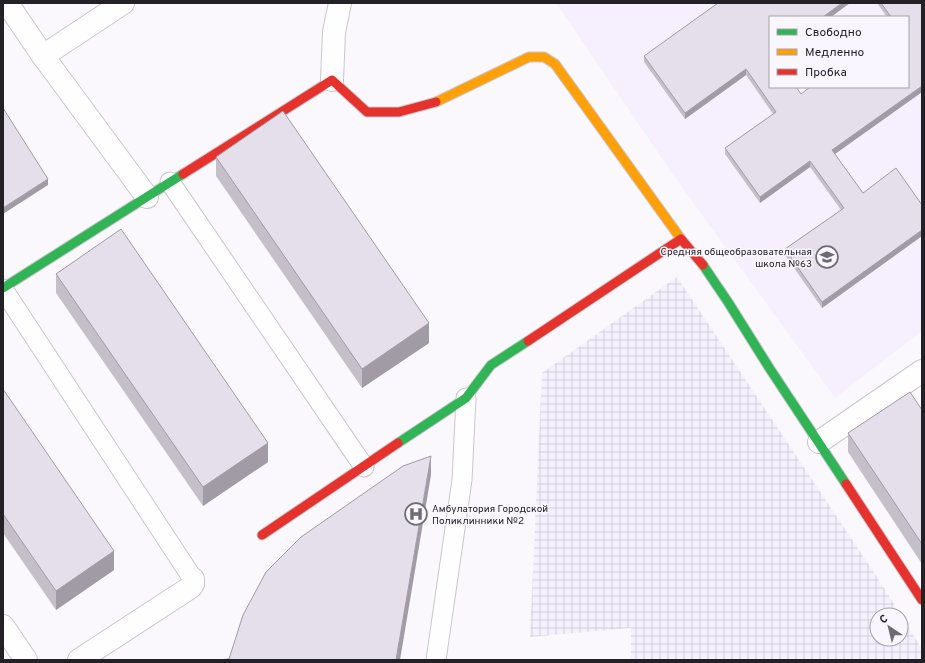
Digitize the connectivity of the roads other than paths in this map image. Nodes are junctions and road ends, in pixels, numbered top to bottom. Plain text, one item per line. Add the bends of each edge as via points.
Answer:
1 (7, 3) edge
2 (123, 3) edge
3 (340, 3) edge
4 (43, 56) junction
5 (332, 80) junction
6 (170, 182) junction
7 (147, 197) junction
8 (681, 239) junction
9 (3, 288) edge
10 (922, 371) edge
11 (466, 398) junction
12 (819, 442) junction
13 (364, 467) junction
14 (262, 535) dead end
15 (194, 579) joint
16 (922, 600) edge
17 (3, 626) edge
18 (26, 660) edge
19 (79, 660) edge
20 (436, 660) edge

1 - 4 street
2 - 4 street
3 - 5 street via 334,32
4 - 7 street
5 - 6 street
5 - 8 street via 367,112 399,112 433,103 529,57 544,57 555,64
6 - 7 street
6 - 13 lane
7 - 9 street
8 - 11 street via 492,365
8 - 12 street via 694,252 724,296
9 - 15 lane
10 - 12 street
11 - 13 street
11 - 20 lane via 462,480
12 - 16 street
13 - 14 street
15 - 19 street via 191,587
17 - 18 street

